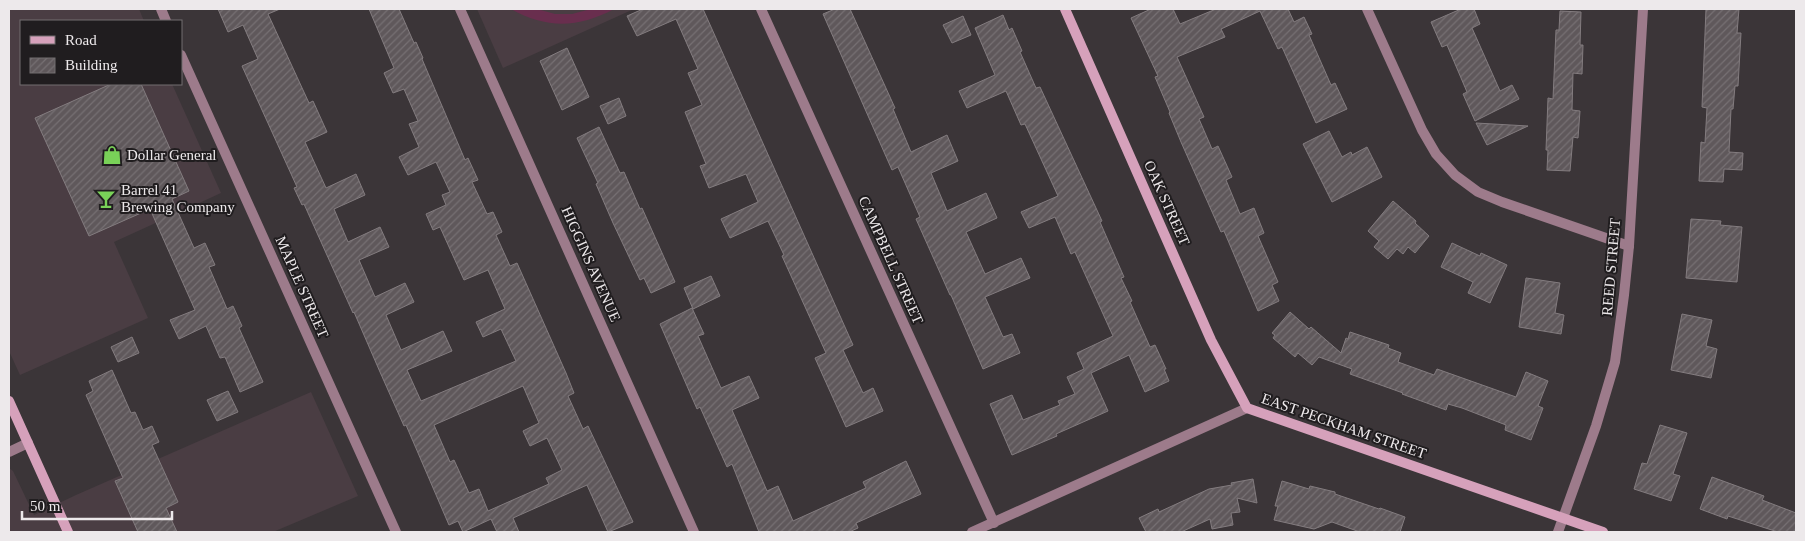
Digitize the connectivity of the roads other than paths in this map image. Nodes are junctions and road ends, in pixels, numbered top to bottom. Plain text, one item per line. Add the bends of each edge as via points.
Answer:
1 (460, 9) edge
2 (761, 9) edge
3 (1065, 9) edge
4 (1367, 9) edge
5 (1643, 9) edge
6 (182, 57) edge
7 (1629, 246) junction
8 (9, 401) edge
9 (1247, 408) junction
10 (28, 443) junction
11 (9, 452) edge
12 (1563, 518) junction
13 (994, 523) junction
14 (68, 532) edge
15 (396, 532) edge
16 (694, 532) edge
17 (972, 532) edge
18 (1558, 532) edge
19 (1602, 532) edge

1 - 16 street, HIGGINS AVENUE
2 - 13 street, CAMPBELL STREET
3 - 9 street, OAK STREET via 1211,340
4 - 7 street via 1422,130 1436,154 1455,175 1478,192 1502,202
5 - 7 street, REED STREET
6 - 15 street, MAPLE STREET
7 - 12 street, REED STREET via 1615,362
8 - 10 street
9 - 12 street, EAST PECKHAM STREET
9 - 13 street, EAST PECKHAM STREET
10 - 11 street
10 - 14 street
12 - 18 street, REED STREET
12 - 19 street, EAST PECKHAM STREET
13 - 17 street, EAST PECKHAM STREET

